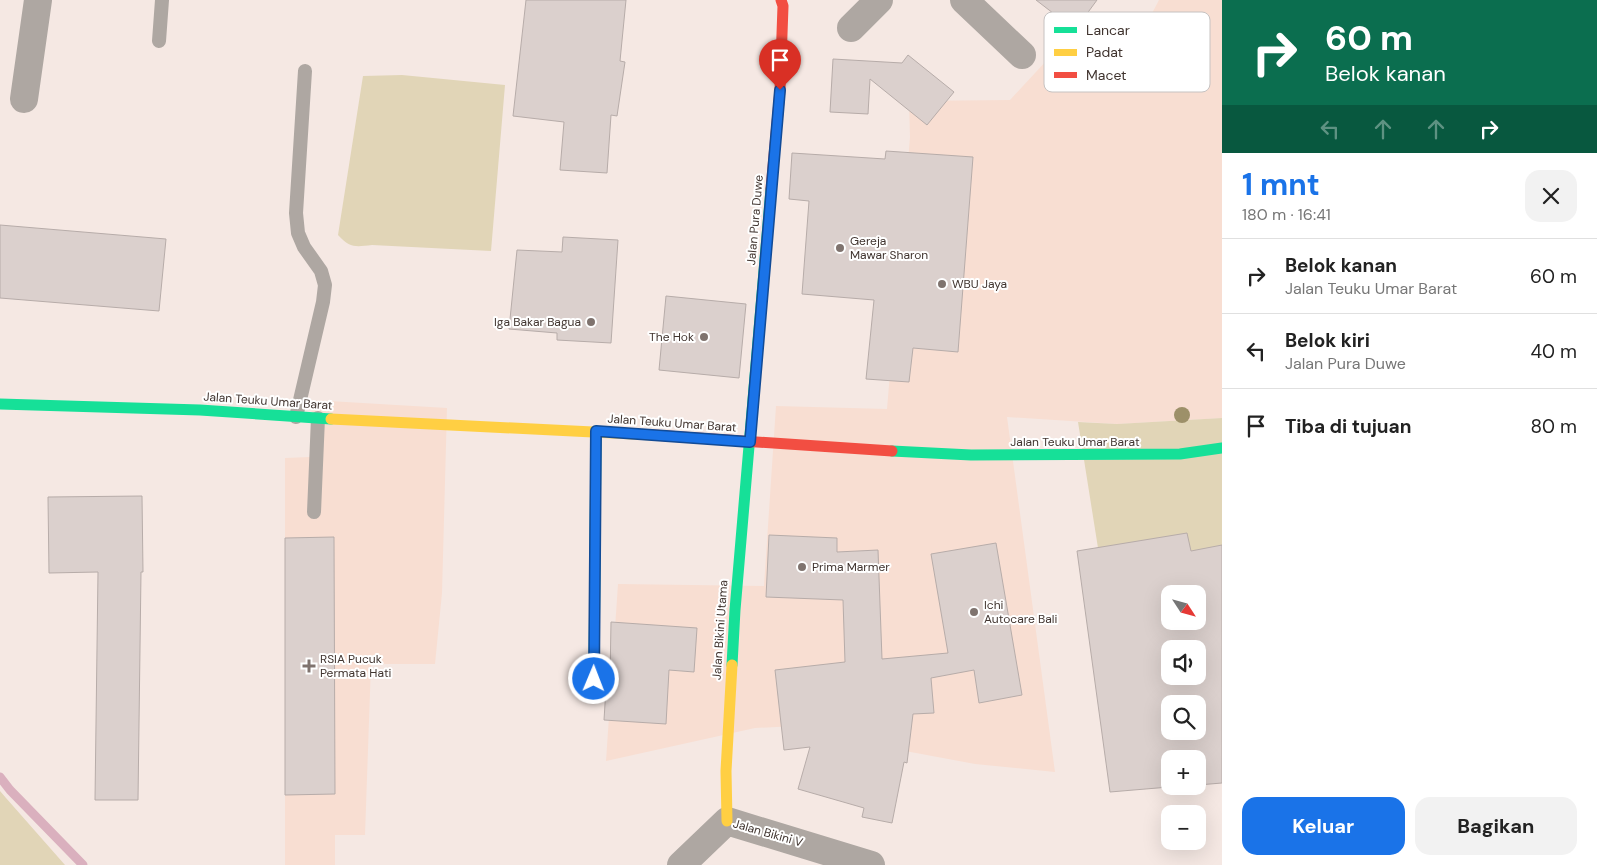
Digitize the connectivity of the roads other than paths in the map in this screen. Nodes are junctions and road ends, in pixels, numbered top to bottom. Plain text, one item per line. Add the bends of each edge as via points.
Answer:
1 (38, 0) edge
2 (162, 0) edge
3 (781, 0) edge
4 (879, 0) edge
5 (964, 0) edge
6 (851, 28) dead end
7 (159, 40) dead end
8 (1022, 55) dead end
9 (305, 71) dead end
10 (24, 99) dead end
11 (0, 404) edge
12 (296, 417) junction
13 (318, 418) junction
14 (596, 431) junction
15 (750, 442) junction
16 (1222, 448) edge
17 (314, 512) dead end
18 (594, 679) dead end
19 (727, 820) junction
20 (681, 865) edge
21 (871, 865) edge

1 - 10 street
2 - 7 lane
3 - 15 main road, Jalan Pura Duwe via 780,90
4 - 6 street
5 - 8 street
9 - 12 lane via 296,213 298,233 321,271 325,284
11 - 12 main road, Jalan Teuku Umar Barat via 200,410
12 - 13 main road, Jalan Teuku Umar Barat
13 - 14 main road, Jalan Teuku Umar Barat
13 - 17 lane
14 - 15 main road, Jalan Teuku Umar Barat
14 - 18 main road
15 - 16 main road, Jalan Teuku Umar Barat via 1002,456 1180,454
15 - 19 main road, Jalan Bikini Utama via 734,620 726,771
19 - 20 street, Jalan Bikini V
19 - 21 street, Jalan Bikini V

